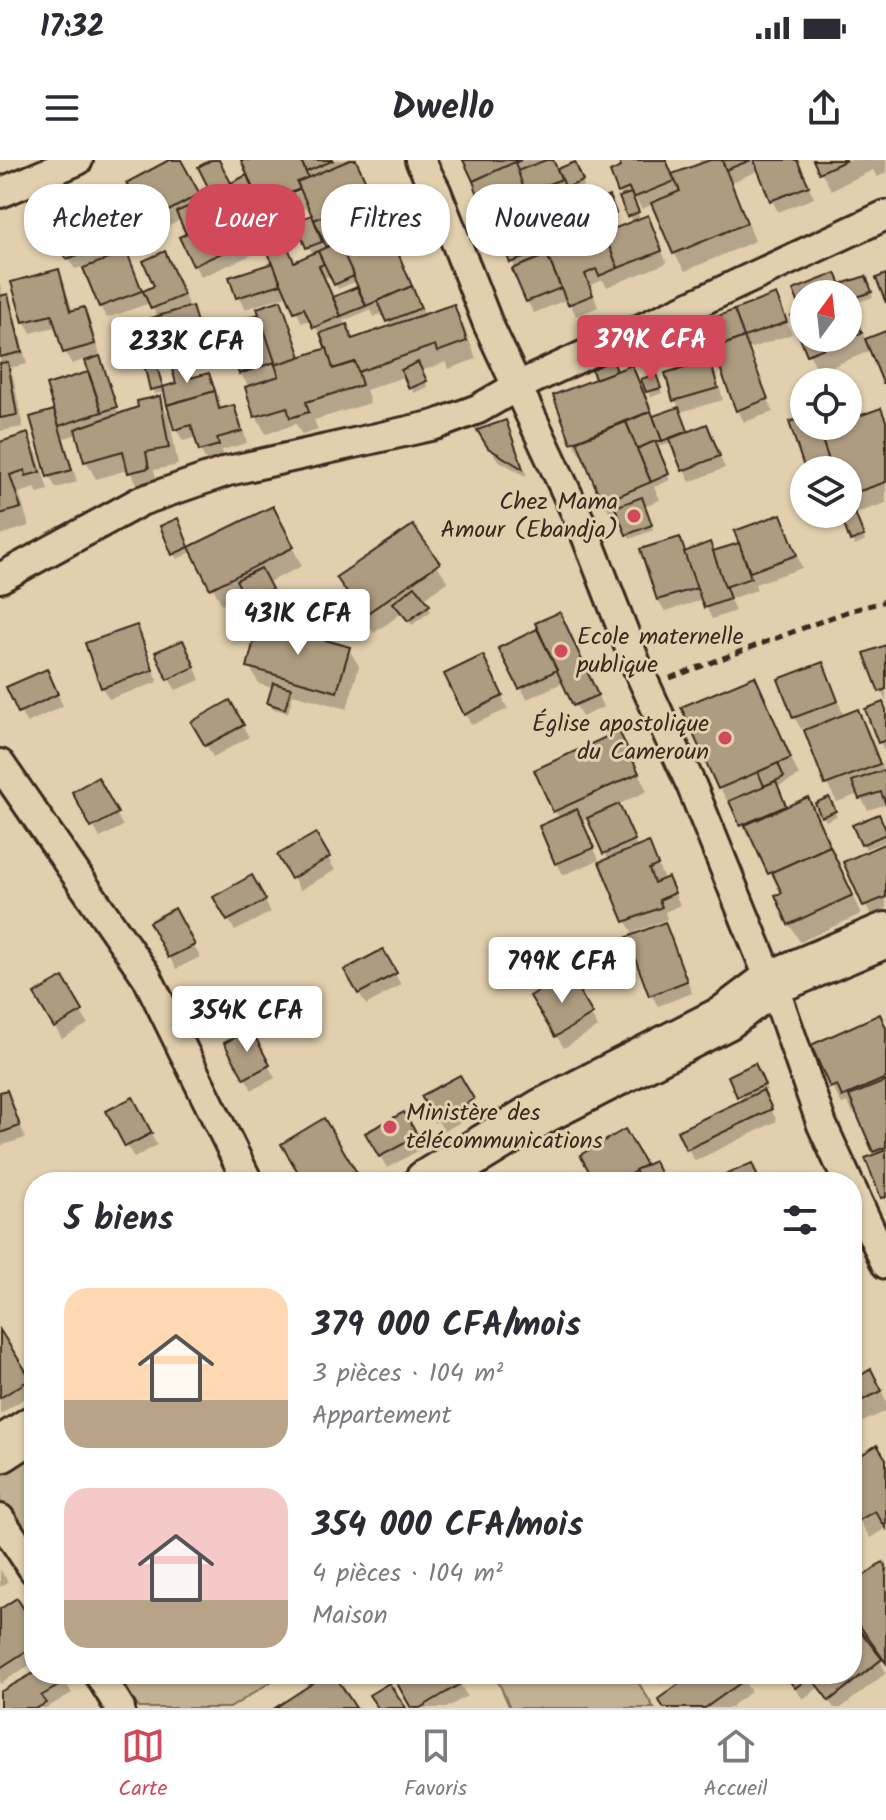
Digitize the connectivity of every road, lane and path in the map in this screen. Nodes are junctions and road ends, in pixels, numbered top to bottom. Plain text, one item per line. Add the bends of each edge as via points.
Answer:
1 (78, 160) edge
2 (420, 160) edge
3 (0, 193) edge
4 (886, 215) edge
5 (516, 387) junction
6 (0, 578) edge
7 (886, 601) edge
8 (646, 686) junction
9 (0, 764) edge
10 (886, 935) edge
11 (886, 965) edge
12 (776, 995) junction
13 (243, 1172) edge
14 (443, 1172) edge
15 (843, 1172) edge
16 (862, 1212) edge
17 (886, 1264) edge
18 (24, 1434) edge
19 (0, 1450) edge
20 (0, 1519) edge
21 (24, 1555) edge
22 (105, 1684) edge
23 (120, 1708) edge

1 - 3 street
2 - 5 street
4 - 5 street
5 - 6 street via 435,425 228,471 141,501
5 - 8 street via 584,530
7 - 8 path
8 - 12 street
9 - 13 street via 147,977
10 - 12 main road
11 - 12 main road
12 - 14 main road via 543,1111
12 - 15 street
16 - 17 street
18 - 19 main road
20 - 21 street
22 - 23 street

